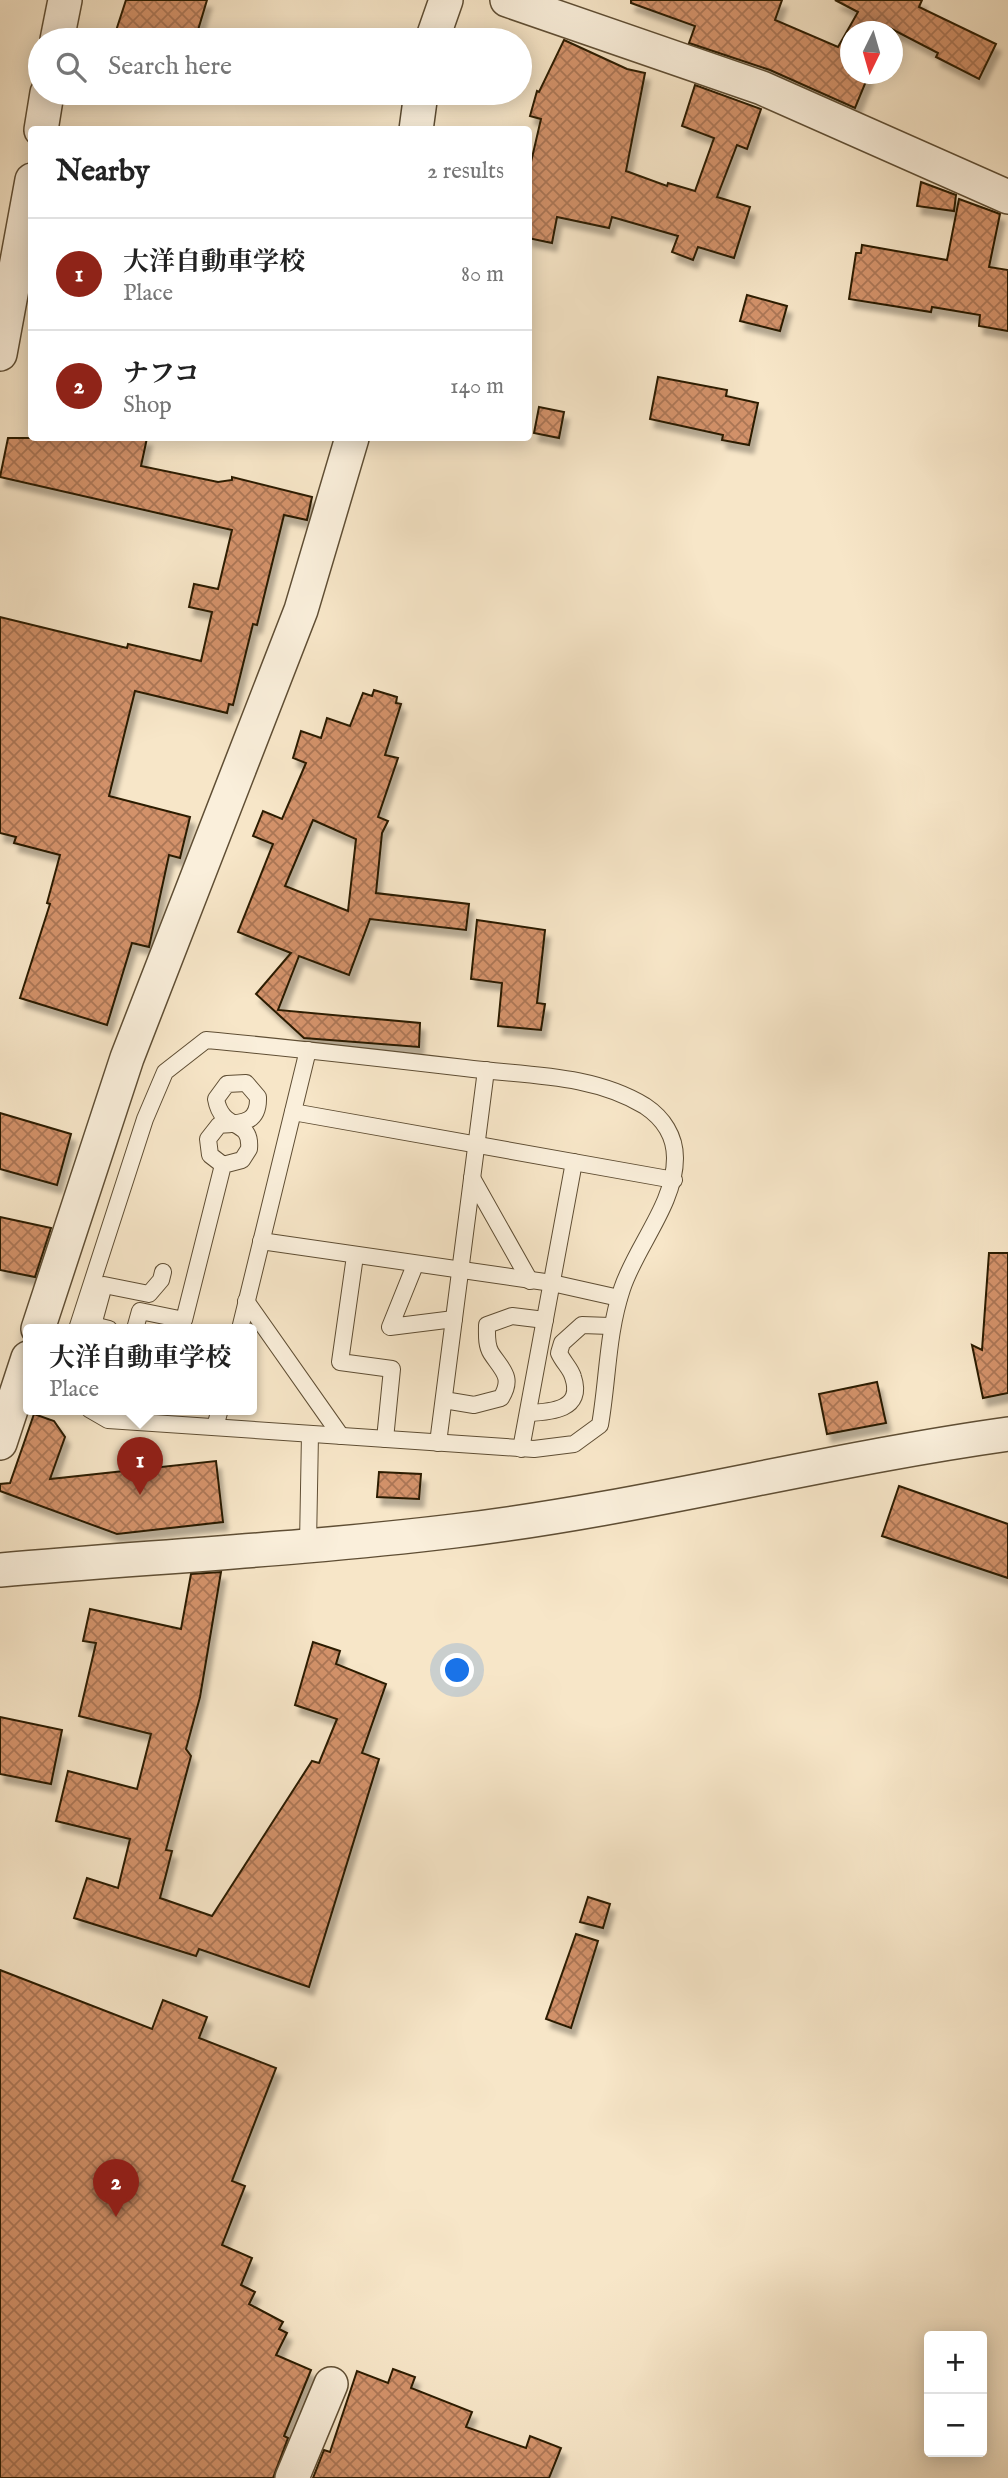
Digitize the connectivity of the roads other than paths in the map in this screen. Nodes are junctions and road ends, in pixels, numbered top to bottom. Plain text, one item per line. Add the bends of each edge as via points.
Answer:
1 (65, 0) edge
2 (446, 0) edge
3 (508, 0) edge
4 (59, 28) edge
5 (436, 28) edge
6 (45, 105) edge
7 (419, 105) edge
8 (42, 126) edge
9 (417, 126) edge
10 (1008, 197) edge
11 (28, 202) edge
12 (0, 354) edge
13 (351, 441) edge
14 (308, 1050) junction
15 (486, 1070) junction
16 (293, 1112) junction
17 (476, 1144) junction
18 (574, 1162) junction
19 (223, 1166) junction
20 (472, 1178) junction
21 (674, 1180) junction
22 (261, 1241) junction
23 (355, 1256) junction
24 (415, 1265) junction
25 (461, 1271) junction
26 (163, 1272) dead end
27 (530, 1281) junction
28 (552, 1283) junction
29 (619, 1298) junction
30 (93, 1299) junction
31 (246, 1301) junction
32 (454, 1319) junction
33 (545, 1320) junction
34 (40, 1324) edge
35 (80, 1324) edge
36 (93, 1324) edge
37 (136, 1324) edge
38 (241, 1324) edge
39 (610, 1326) junction
40 (23, 1373) edge
41 (444, 1400) junction
42 (528, 1413) junction
43 (99, 1415) edge
44 (218, 1415) edge
45 (215, 1427) junction
46 (310, 1434) junction
47 (1008, 1434) edge
48 (341, 1436) junction
49 (385, 1439) junction
50 (0, 1443) edge
51 (438, 1443) junction
52 (521, 1449) junction
53 (308, 1544) junction
54 (0, 1570) edge
55 (331, 2384) dead end
56 (292, 2478) edge

1 - 4 street
2 - 5 street
3 - 10 street via 762,88
6 - 8 street
7 - 9 street
11 - 12 street
13 - 34 street via 301,610 127,1058
14 - 15 lane
14 - 16 lane
14 - 30 lane via 206,1040 165,1072 145,1119
15 - 17 lane
15 - 21 lane via 536,1073 643,1105 660,1118 672,1138
16 - 17 lane
16 - 22 lane
17 - 18 lane
17 - 20 lane
18 - 21 lane
18 - 28 lane
19 - 19 lane via 242,1160 249,1149 246,1132 234,1124 219,1125 208,1139 210,1155
19 - 37 lane via 184,1320 139,1311
20 - 25 lane
20 - 27 lane
21 - 29 lane via 632,1260
22 - 23 lane
22 - 31 lane
23 - 24 lane
23 - 49 lane via 340,1362 392,1368
24 - 25 lane
24 - 32 lane via 390,1327
25 - 27 lane
25 - 32 lane
26 - 30 lane via 149,1294 104,1285
27 - 28 lane
28 - 29 lane
28 - 33 lane
29 - 39 lane
30 - 35 lane
30 - 36 lane
31 - 38 lane
31 - 48 lane
32 - 41 lane
33 - 41 lane via 512,1317 487,1325 489,1351 507,1373 507,1389 501,1398 474,1405
33 - 42 lane
39 - 42 lane via 582,1325 562,1343 559,1353 576,1389 572,1403 559,1411
39 - 52 lane via 600,1425 574,1444
40 - 50 street
41 - 51 lane
42 - 52 lane
43 - 45 lane via 108,1420
44 - 45 lane
45 - 46 lane
46 - 48 lane
46 - 53 lane
47 - 53 street via 895,1450 635,1504 454,1531
48 - 49 lane
49 - 51 lane
51 - 52 lane
53 - 54 street
55 - 56 street

